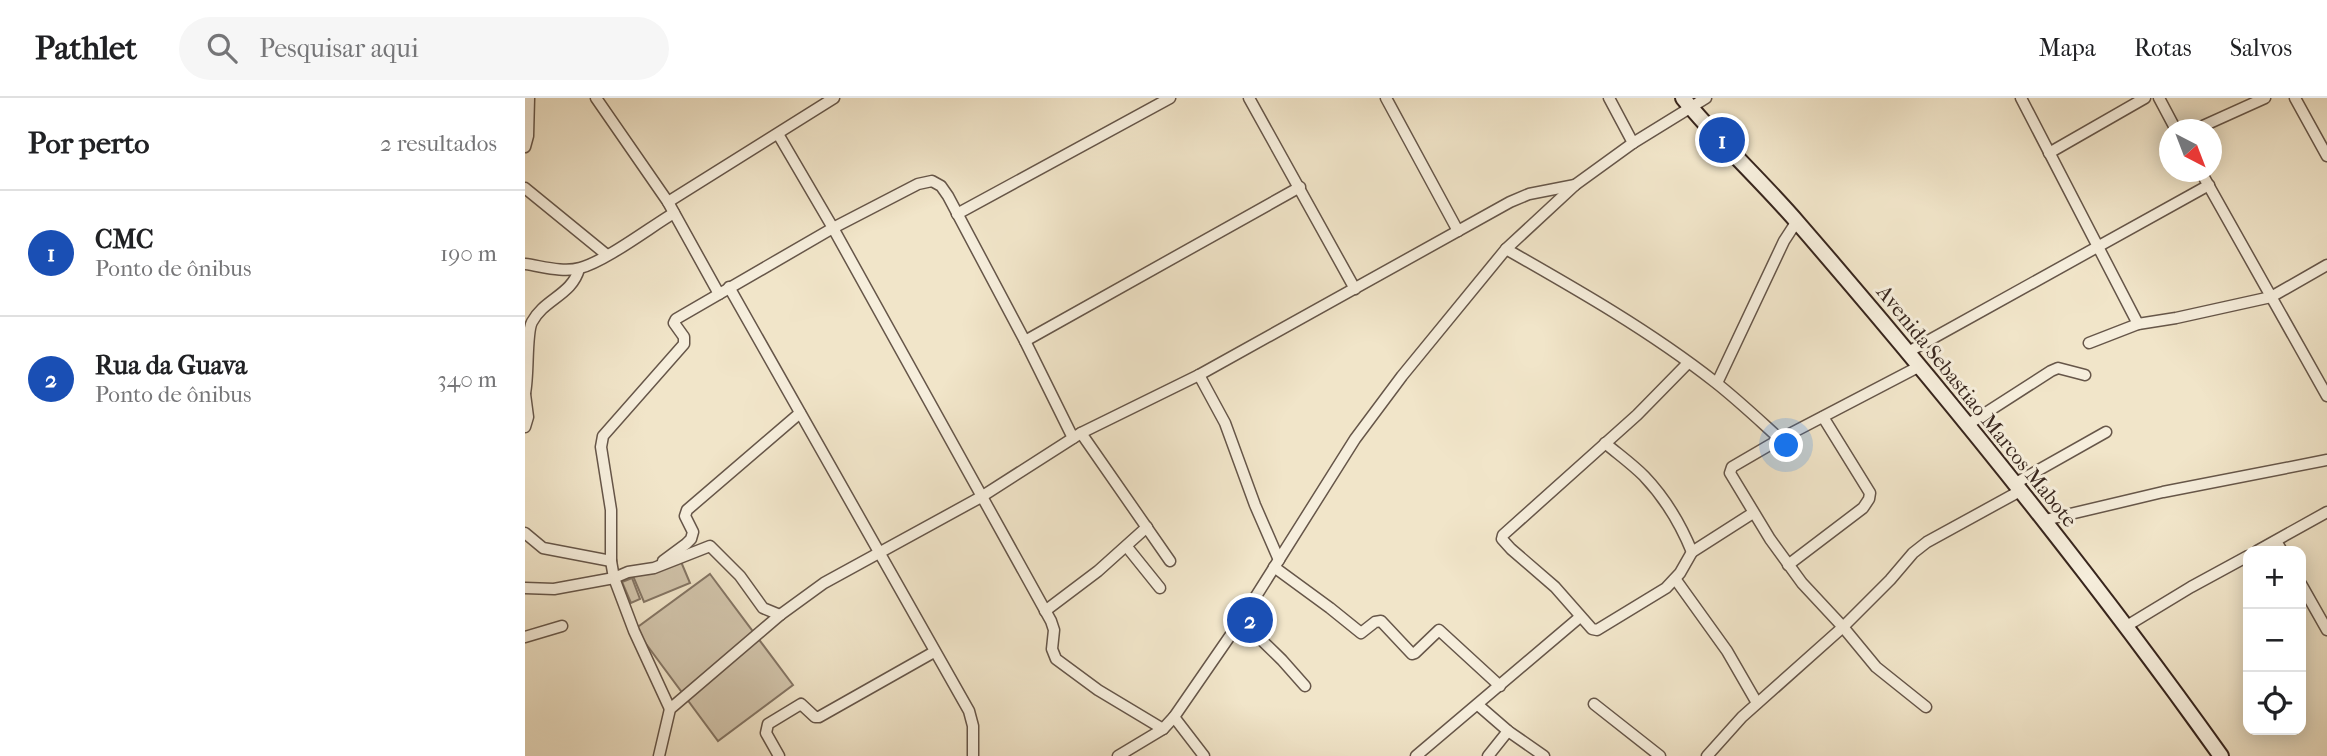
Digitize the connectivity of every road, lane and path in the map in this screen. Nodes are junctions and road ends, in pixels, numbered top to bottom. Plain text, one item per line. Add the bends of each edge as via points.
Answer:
1 (529, 98) edge
2 (596, 98) edge
3 (834, 98) edge
4 (1170, 98) edge
5 (1249, 98) edge
6 (1386, 98) edge
7 (1609, 98) edge
8 (1706, 98) edge
9 (2021, 98) edge
10 (2145, 98) edge
11 (2159, 98) edge
12 (2265, 98) edge
13 (2295, 98) edge
14 (1687, 102) edge
15 (2170, 119) edge
16 (2218, 119) edge
17 (779, 135) junction
18 (1633, 143) junction
19 (525, 147) edge
20 (2049, 153) junction
21 (2327, 156) edge
22 (2207, 182) edge
23 (1575, 185) junction
24 (2209, 185) junction
25 (1300, 187) junction
26 (525, 188) edge
27 (668, 202) junction
28 (674, 213) junction
29 (957, 214) junction
30 (1797, 221) junction
31 (834, 228) junction
32 (1458, 231) junction
33 (2097, 248) junction
34 (1506, 249) junction
35 (607, 255) junction
36 (525, 264) edge
37 (2327, 265) edge
38 (579, 269) junction
39 (729, 287) junction
40 (1355, 289) junction
41 (719, 293) junction
42 (2271, 297) junction
43 (2137, 324) junction
44 (1025, 341) junction
45 (2089, 342) dead end
46 (1908, 352) junction
47 (1688, 363) junction
48 (1920, 366) junction
49 (1199, 375) junction
50 (2085, 375) dead end
51 (1717, 383) junction
52 (525, 393) edge
53 (2327, 396) edge
54 (800, 413) junction
55 (1823, 417) junction
56 (1967, 425) junction
57 (525, 427) edge
58 (2106, 432) dead end
59 (1077, 436) junction
60 (1780, 439) junction
61 (1605, 443) junction
62 (2327, 460) edge
63 (2017, 487) junction
64 (981, 496) junction
65 (2327, 512) edge
66 (1753, 513) junction
67 (2045, 520) junction
68 (1147, 527) junction
69 (525, 533) edge
70 (2276, 541) junction
71 (2266, 546) edge
72 (2279, 546) edge
73 (1127, 547) junction
74 (1692, 552) junction
75 (878, 553) junction
76 (2243, 559) edge
77 (611, 561) junction
78 (1170, 561) dead end
79 (1277, 563) junction
80 (1789, 565) junction
81 (653, 568) junction
82 (614, 578) junction
83 (1676, 580) junction
84 (525, 588) edge
85 (1160, 588) dead end
86 (2306, 593) edge
87 (1045, 611) junction
88 (780, 615) junction
89 (1580, 617) junction
90 (1241, 620) junction
91 (562, 626) dead end
92 (1843, 627) junction
93 (2125, 627) junction
94 (2327, 630) edge
95 (525, 637) edge
96 (935, 652) junction
97 (1305, 686) dead end
98 (1500, 686) junction
99 (1757, 703) junction
100 (1594, 704) dead end
101 (1478, 705) junction
102 (1926, 707) dead end
103 (670, 709) junction
104 (1174, 717) junction
105 (1163, 729) junction
106 (1508, 731) junction
107 (1710, 755) edge
108 (659, 756) edge
109 (779, 756) edge
110 (974, 756) edge
111 (1118, 756) edge
112 (1204, 756) edge
113 (1416, 756) edge
114 (1488, 756) edge
115 (1543, 756) edge
116 (1660, 756) edge
117 (2221, 756) edge

1 - 19 street
2 - 27 street
3 - 17 street
4 - 29 street
5 - 25 street
6 - 32 street
7 - 18 street
8 - 14 street
9 - 20 street
10 - 20 street
11 - 15 street
12 - 16 street
13 - 21 street
14 - 18 street
14 - 30 main road, Avenida Sebastiao Marcos Mabote
17 - 27 street
17 - 31 street
18 - 23 street
20 - 33 street
22 - 24 street
23 - 32 street via 1529,194
23 - 34 street
24 - 33 street
24 - 42 street
25 - 40 street
25 - 44 street
26 - 35 street
27 - 28 street
28 - 35 street
28 - 41 street
29 - 31 street via 941,186 932,181
29 - 44 street
30 - 46 main road, Avenida Sebastiao Marcos Mabote
30 - 51 street
31 - 39 street
31 - 64 street
32 - 40 street
33 - 43 street
33 - 46 street
34 - 47 street via 1622,316
34 - 79 street via 1377,407
35 - 38 street
36 - 38 street
37 - 42 street
38 - 52 street via 572,285 533,321
39 - 41 street
39 - 54 street
40 - 49 street
41 - 77 street via 676,319 684,344 601,441 611,510
42 - 43 street
42 - 53 street
43 - 45 street
44 - 59 street
46 - 48 main road, Avenida Sebastiao Marcos Mabote
47 - 51 street
47 - 61 street
48 - 55 street
48 - 56 main road, Avenida Sebastiao Marcos Mabote
49 - 59 street
49 - 79 street via 1225,423
50 - 56 street via 2051,371
51 - 60 street
52 - 57 street
54 - 75 street
54 - 81 street via 687,510 691,538
55 - 60 street
55 - 80 street via 1870,493 1869,499
56 - 63 main road, Avenida Sebastiao Marcos Mabote
58 - 63 street
59 - 64 street
59 - 68 street
60 - 66 street via 1732,467 1730,473
61 - 74 street via 1653,487
61 - 89 street via 1503,534 1502,540 1555,587
62 - 67 street
63 - 67 main road, Avenida Sebastiao Marcos Mabote
63 - 92 street via 1913,553
64 - 75 street
64 - 87 street
65 - 70 street
66 - 74 street
66 - 80 street
67 - 93 main road, Avenida Sebastiao Marcos Mabote
68 - 73 street
68 - 78 street
69 - 77 street via 543,548
70 - 71 street
70 - 72 street
73 - 85 street
73 - 87 street
74 - 83 street
75 - 88 street via 824,583
75 - 96 street
76 - 93 street
77 - 82 street
79 - 90 street
79 - 98 street via 1361,633 1381,621 1412,654 1439,630
80 - 92 street
81 - 82 street
81 - 88 street via 710,546 763,608
82 - 84 street via 564,588
82 - 103 street
83 - 89 street via 1597,630
83 - 99 street via 1727,651
86 - 94 street
87 - 105 street via 1054,630 1056,659
88 - 103 street
89 - 98 street
90 - 97 street
90 - 104 street
91 - 95 street
92 - 99 street
92 - 102 street via 1876,667
93 - 117 main road, Avenida Sebastiao Marcos Mabote
96 - 109 street via 820,717 800,704 778,718 766,728
96 - 110 street via 969,711
98 - 101 street
99 - 107 street
100 - 116 street
101 - 106 street
101 - 113 street
103 - 108 street
104 - 105 street
104 - 112 street
105 - 111 street
106 - 114 street
106 - 115 street

